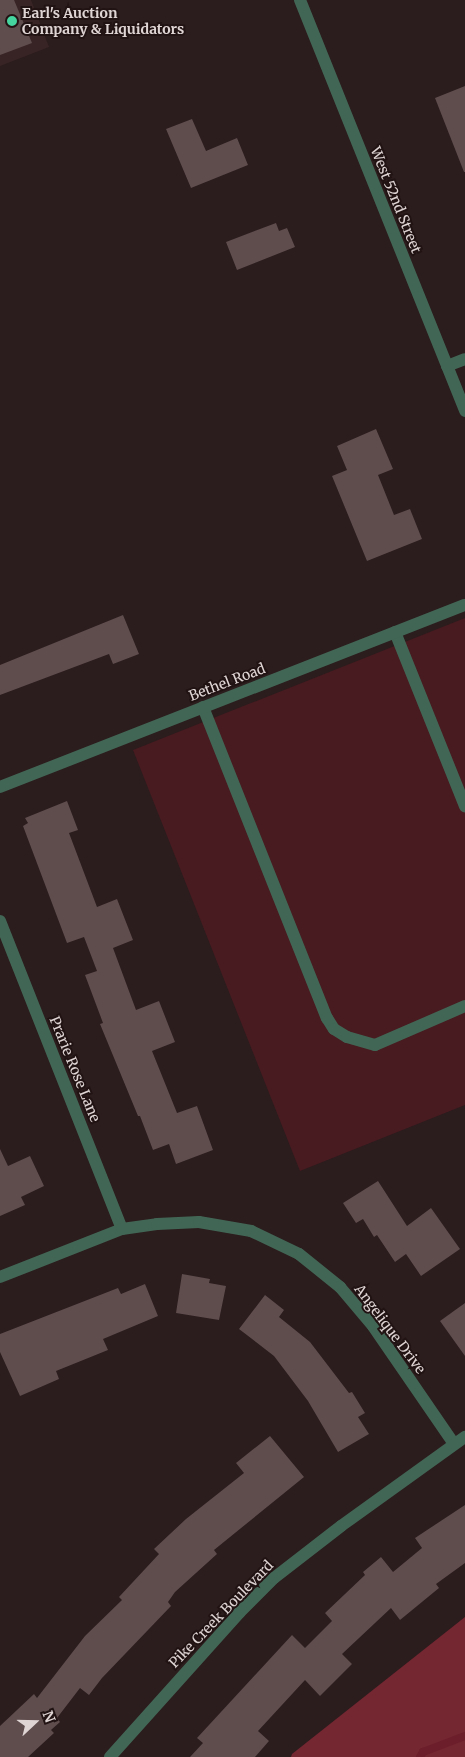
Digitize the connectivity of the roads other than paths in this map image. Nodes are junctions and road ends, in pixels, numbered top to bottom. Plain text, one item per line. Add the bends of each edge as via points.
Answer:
1 (300, 0) edge
2 (465, 359) edge
3 (447, 366) junction
4 (465, 411) edge
5 (465, 605) edge
6 (395, 632) junction
7 (203, 707) junction
8 (0, 787) edge
9 (465, 806) edge
10 (0, 921) edge
11 (465, 1006) edge
12 (122, 1229) junction
13 (0, 1277) edge
14 (465, 1437) edge
15 (454, 1444) junction
16 (110, 1757) edge

1 - 3 street, West 52nd Street
2 - 3 street
3 - 4 street, West 52nd Street
5 - 6 street, Bethel Road
6 - 7 street, Bethel Road
6 - 9 street
7 - 8 street, Bethel Road
7 - 11 street via 323,1009 334,1029 347,1037 375,1045
10 - 12 street, Prarie Rose Lane
12 - 13 street, Angelique Drive
12 - 15 street, Angelique Drive via 176,1222 218,1224 251,1231 299,1254 327,1275 362,1312
14 - 15 street, Pike Creek Boulevard
15 - 16 street, Pike Creek Boulevard via 274,1578

